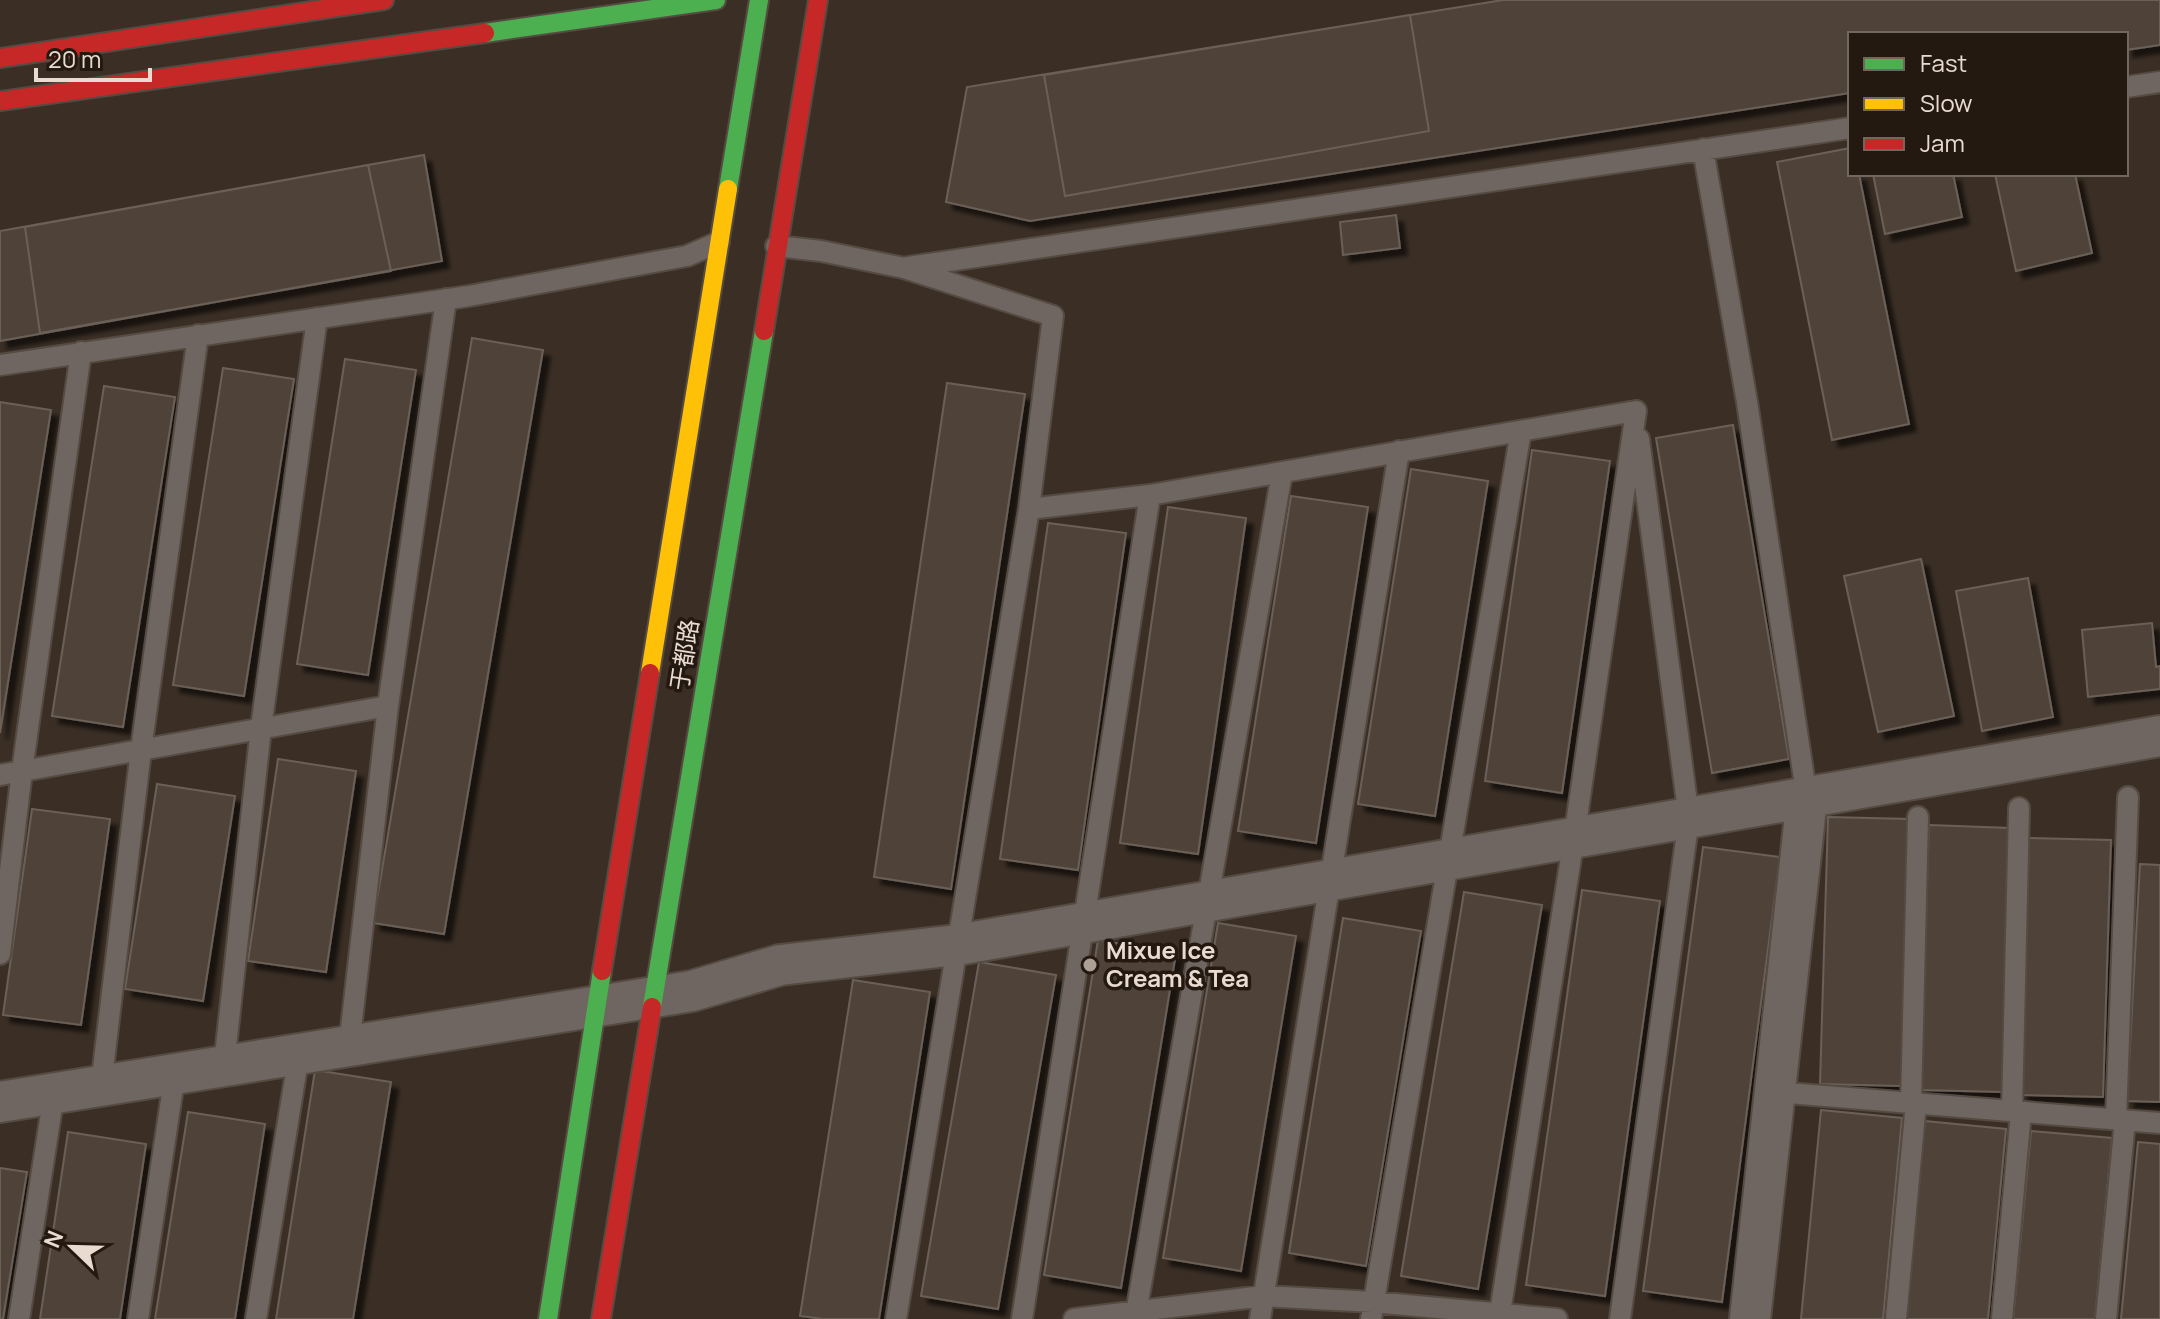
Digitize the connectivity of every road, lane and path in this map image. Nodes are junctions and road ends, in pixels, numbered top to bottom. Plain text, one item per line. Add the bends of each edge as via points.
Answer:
1 (384, 0) edge
2 (716, 0) edge
3 (759, 0) edge
4 (818, 0) edge
5 (0, 58) edge
6 (2160, 82) edge
7 (2128, 87) edge
8 (0, 101) edge
9 (1848, 128) edge
10 (1703, 149) junction
11 (719, 242) junction
12 (776, 246) junction
13 (904, 268) junction
14 (446, 299) junction
15 (317, 318) junction
16 (198, 335) junction
17 (81, 352) junction
18 (0, 365) edge
19 (1636, 411) junction
20 (1521, 431) junction
21 (1399, 451) junction
22 (1282, 473) junction
23 (1150, 495) junction
24 (1029, 509) junction
25 (388, 706) junction
26 (261, 728) junction
27 (2160, 736) edge
28 (141, 750) junction
29 (22, 771) junction
30 (0, 775) edge
31 (2128, 797) dead end
32 (1807, 798) junction
33 (2019, 808) dead end
34 (1918, 817) dead end
35 (1689, 818) junction
36 (1574, 838) junction
37 (1447, 860) junction
38 (1329, 881) junction
39 (1205, 902) junction
40 (1085, 923) junction
41 (957, 945) junction
42 (0, 954) edge
43 (653, 997) junction
44 (596, 1006) junction
45 (349, 1046) junction
46 (299, 1054) junction
47 (224, 1065) junction
48 (175, 1074) junction
49 (101, 1086) junction
50 (1775, 1092) junction
51 (54, 1094) junction
52 (0, 1102) edge
53 (1914, 1103) junction
54 (2017, 1111) junction
55 (2121, 1120) junction
56 (2160, 1123) edge
57 (1263, 1296) junction
58 (1372, 1310) edge
59 (1135, 1315) edge
60 (1499, 1316) edge
61 (19, 1319) edge
62 (138, 1319) edge
63 (256, 1319) edge
64 (548, 1319) edge
65 (601, 1319) edge
66 (896, 1319) edge
67 (1022, 1319) edge
68 (1074, 1319) edge
69 (1260, 1319) edge
70 (1557, 1319) edge
71 (1620, 1319) edge
72 (1750, 1319) edge
73 (1896, 1319) edge
74 (2002, 1319) edge
75 (2106, 1319) edge

1 - 5 main road
2 - 8 main road
3 - 11 main road, 于都路
4 - 12 main road, 于都路
6 - 7 lane
9 - 10 lane
10 - 13 lane
10 - 32 lane
11 - 14 lane via 687,256
11 - 44 main road, 于都路
12 - 13 lane
12 - 43 main road, 于都路
13 - 24 lane via 1053,316
14 - 15 lane
14 - 25 lane
15 - 16 lane
15 - 26 lane
16 - 17 lane
16 - 28 lane
17 - 18 lane
17 - 29 lane
19 - 20 lane
19 - 35 lane
19 - 36 lane
20 - 21 lane
20 - 37 lane
21 - 22 lane
21 - 38 lane
22 - 23 lane
22 - 39 lane
23 - 24 lane
23 - 40 lane
24 - 41 lane
25 - 26 lane
25 - 45 lane
26 - 28 lane
26 - 47 lane
27 - 32 street
28 - 29 lane
28 - 49 lane
29 - 30 lane
29 - 42 lane
31 - 55 lane
32 - 35 street
32 - 50 street
33 - 54 lane
34 - 53 lane
35 - 36 street
35 - 71 lane
36 - 37 street
36 - 60 lane
37 - 38 street
37 - 58 lane
38 - 39 street
38 - 57 lane
39 - 40 street
39 - 59 lane
40 - 41 street
40 - 67 lane
41 - 43 street via 780,965
41 - 66 lane
43 - 44 street
43 - 65 main road, 于都路
44 - 45 street
44 - 64 main road, 于都路
45 - 46 street
46 - 47 street
46 - 63 lane
47 - 48 street
48 - 49 street
48 - 62 lane
49 - 51 street
50 - 53 lane
50 - 72 street
51 - 52 street
51 - 61 lane
53 - 54 lane
53 - 73 lane
54 - 55 lane
54 - 74 lane
55 - 56 lane
55 - 75 lane
57 - 58 lane
57 - 59 lane
57 - 69 lane
58 - 60 lane
59 - 68 lane
60 - 70 lane

